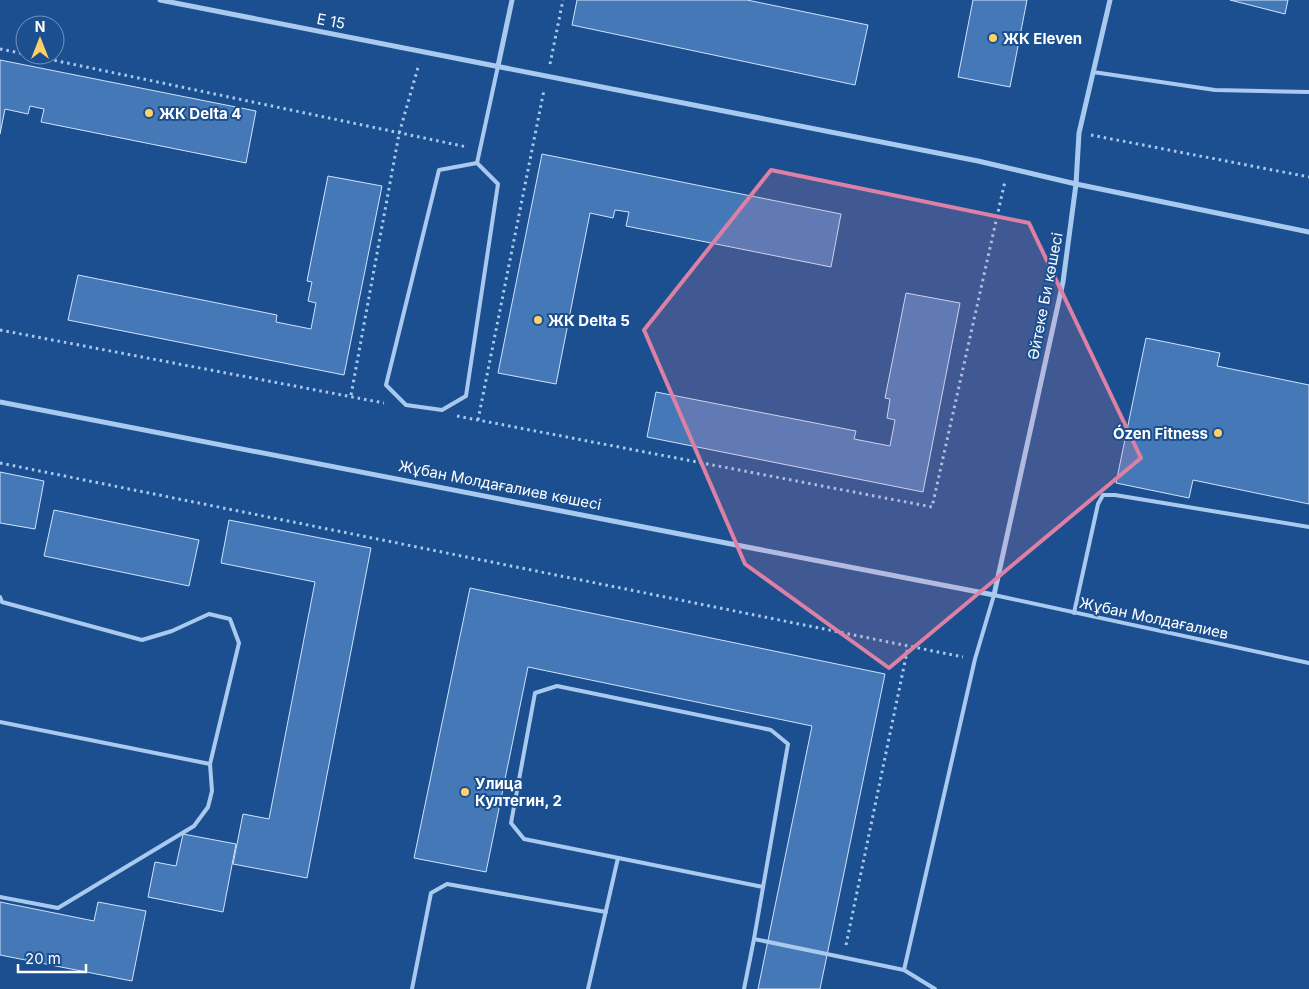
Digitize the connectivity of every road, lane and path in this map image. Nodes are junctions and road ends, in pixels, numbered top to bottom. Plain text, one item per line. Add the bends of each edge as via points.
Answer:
1 (160, 0) edge
2 (512, 0) edge
3 (563, 0) edge
4 (1110, 0) edge
5 (0, 49) edge
6 (15, 52) edge
7 (423, 52) junction
8 (65, 63) edge
9 (498, 66) junction
10 (1093, 72) junction
11 (547, 76) junction
12 (1309, 92) edge
13 (1079, 133) junction
14 (399, 134) junction
15 (480, 149) junction
16 (477, 162) junction
17 (1008, 168) junction
18 (1309, 177) edge
19 (1076, 184) junction
20 (1309, 232) edge
21 (0, 330) edge
22 (351, 395) junction
23 (0, 402) edge
24 (385, 403) dead end
25 (450, 415) dead end
26 (478, 420) junction
27 (0, 463) edge
28 (1309, 527) edge
29 (994, 595) junction
30 (0, 597) edge
31 (1074, 613) junction
32 (908, 647) junction
33 (975, 659) junction
34 (1309, 662) edge
35 (0, 722) edge
36 (210, 764) junction
37 (618, 858) junction
38 (763, 887) junction
39 (0, 897) edge
40 (606, 912) junction
41 (754, 939) junction
42 (844, 958) junction
43 (904, 970) junction
44 (412, 989) edge
45 (588, 989) edge
46 (744, 989) edge
47 (935, 989) edge

1 - 7 street, E 15
2 - 9 street
3 - 11 path
4 - 10 street, Әйтеке Би көшесі
5 - 6 path
7 - 9 street, E 15
7 - 14 path
8 - 14 path
9 - 11 street, E 15
9 - 15 lane
10 - 12 lane via 1215,90
10 - 13 street, Әйтеке Би көшесі
11 - 17 street, E 15
11 - 26 path
13 - 18 path
13 - 19 street, Әйтеке Би көшесі
14 - 15 path
14 - 22 path
15 - 16 lane
16 - 16 lane via 439,170 386,384 406,405 442,410 466,396 498,184
17 - 19 street, E 15
17 - 26 path via 932,508
19 - 20 street, E 15
19 - 29 street, Әйтеке Би көшесі via 1063,282
21 - 22 path
22 - 24 path
23 - 29 street, Жұбан Молдағалиев көшесі
25 - 26 path
27 - 32 path
28 - 31 lane via 1103,495 1098,504
29 - 31 lane, Жұбан Молдағалиев
29 - 33 lane
30 - 36 lane via 2,602 142,640 209,614 230,619 239,643
31 - 34 lane, Жұбан Молдағалиев
32 - 33 path
32 - 42 path
33 - 43 lane
35 - 36 lane
36 - 39 lane via 212,791 208,807 194,826 58,908
37 - 38 lane
37 - 38 lane via 524,839 511,823 535,693 557,686 771,730 788,744
37 - 40 lane
38 - 41 lane
40 - 44 lane via 447,884 431,893
40 - 45 lane
41 - 42 lane
41 - 46 lane
42 - 43 lane
43 - 47 lane

